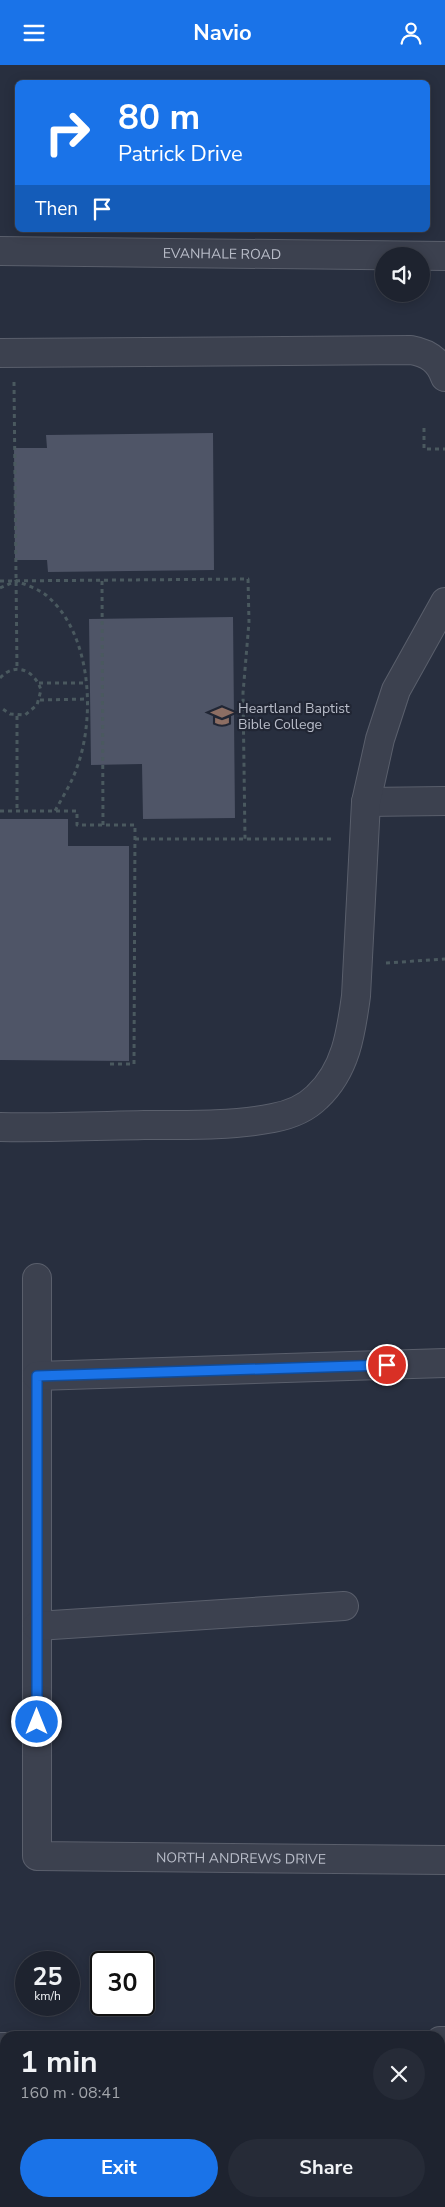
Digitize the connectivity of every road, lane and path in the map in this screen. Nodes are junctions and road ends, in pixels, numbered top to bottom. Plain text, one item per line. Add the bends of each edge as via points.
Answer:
1 (0, 251) edge
2 (445, 256) edge
3 (0, 353) edge
4 (444, 371) edge
5 (14, 407) dead end
6 (424, 428) dead end
7 (445, 449) edge
8 (0, 581) edge
9 (16, 581) junction
10 (102, 581) junction
11 (0, 588) edge
12 (445, 602) edge
13 (17, 669) junction
14 (0, 678) edge
15 (39, 683) junction
16 (86, 683) junction
17 (86, 699) junction
18 (40, 700) junction
19 (0, 707) edge
20 (17, 715) junction
21 (445, 801) edge
22 (366, 802) junction
23 (0, 811) edge
24 (18, 811) junction
25 (55, 811) junction
26 (103, 825) junction
27 (135, 839) junction
28 (245, 839) junction
29 (364, 839) junction
30 (445, 959) edge
31 (358, 965) junction
32 (110, 1064) dead end
33 (0, 1127) edge
34 (37, 1278) dead end
35 (445, 1363) edge
36 (37, 1376) junction
37 (344, 1606) dead end
38 (37, 1626) junction
39 (445, 1860) edge

1 - 2 street, EVANHALE ROAD
3 - 4 street via 411,350 431,356
5 - 9 path
6 - 7 path via 424,449
8 - 9 path
9 - 10 path
9 - 11 path
9 - 13 path
9 - 16 path via 46,594 66,619 82,653
10 - 26 path
10 - 28 path via 248,579 249,622 243,693
12 - 22 street via 396,690 380,739
13 - 14 path
13 - 15 path via 28,671
15 - 16 path
15 - 18 path
16 - 17 path
17 - 18 path
17 - 25 path via 80,759
18 - 20 path via 32,711
19 - 20 path
20 - 24 path
21 - 22 street
22 - 29 street
23 - 24 path
24 - 25 path
25 - 26 path via 77,811 77,825
26 - 27 path via 135,825
27 - 28 path
27 - 32 path via 134,1064
28 - 29 path
29 - 31 street
30 - 31 path
31 - 33 street via 351,1027 341,1064 316,1098 298,1110 251,1121 189,1125
34 - 36 street
35 - 36 street
36 - 38 street
37 - 38 street
38 - 39 street, NORTH ANDREWS DRIVE via 37,1856

